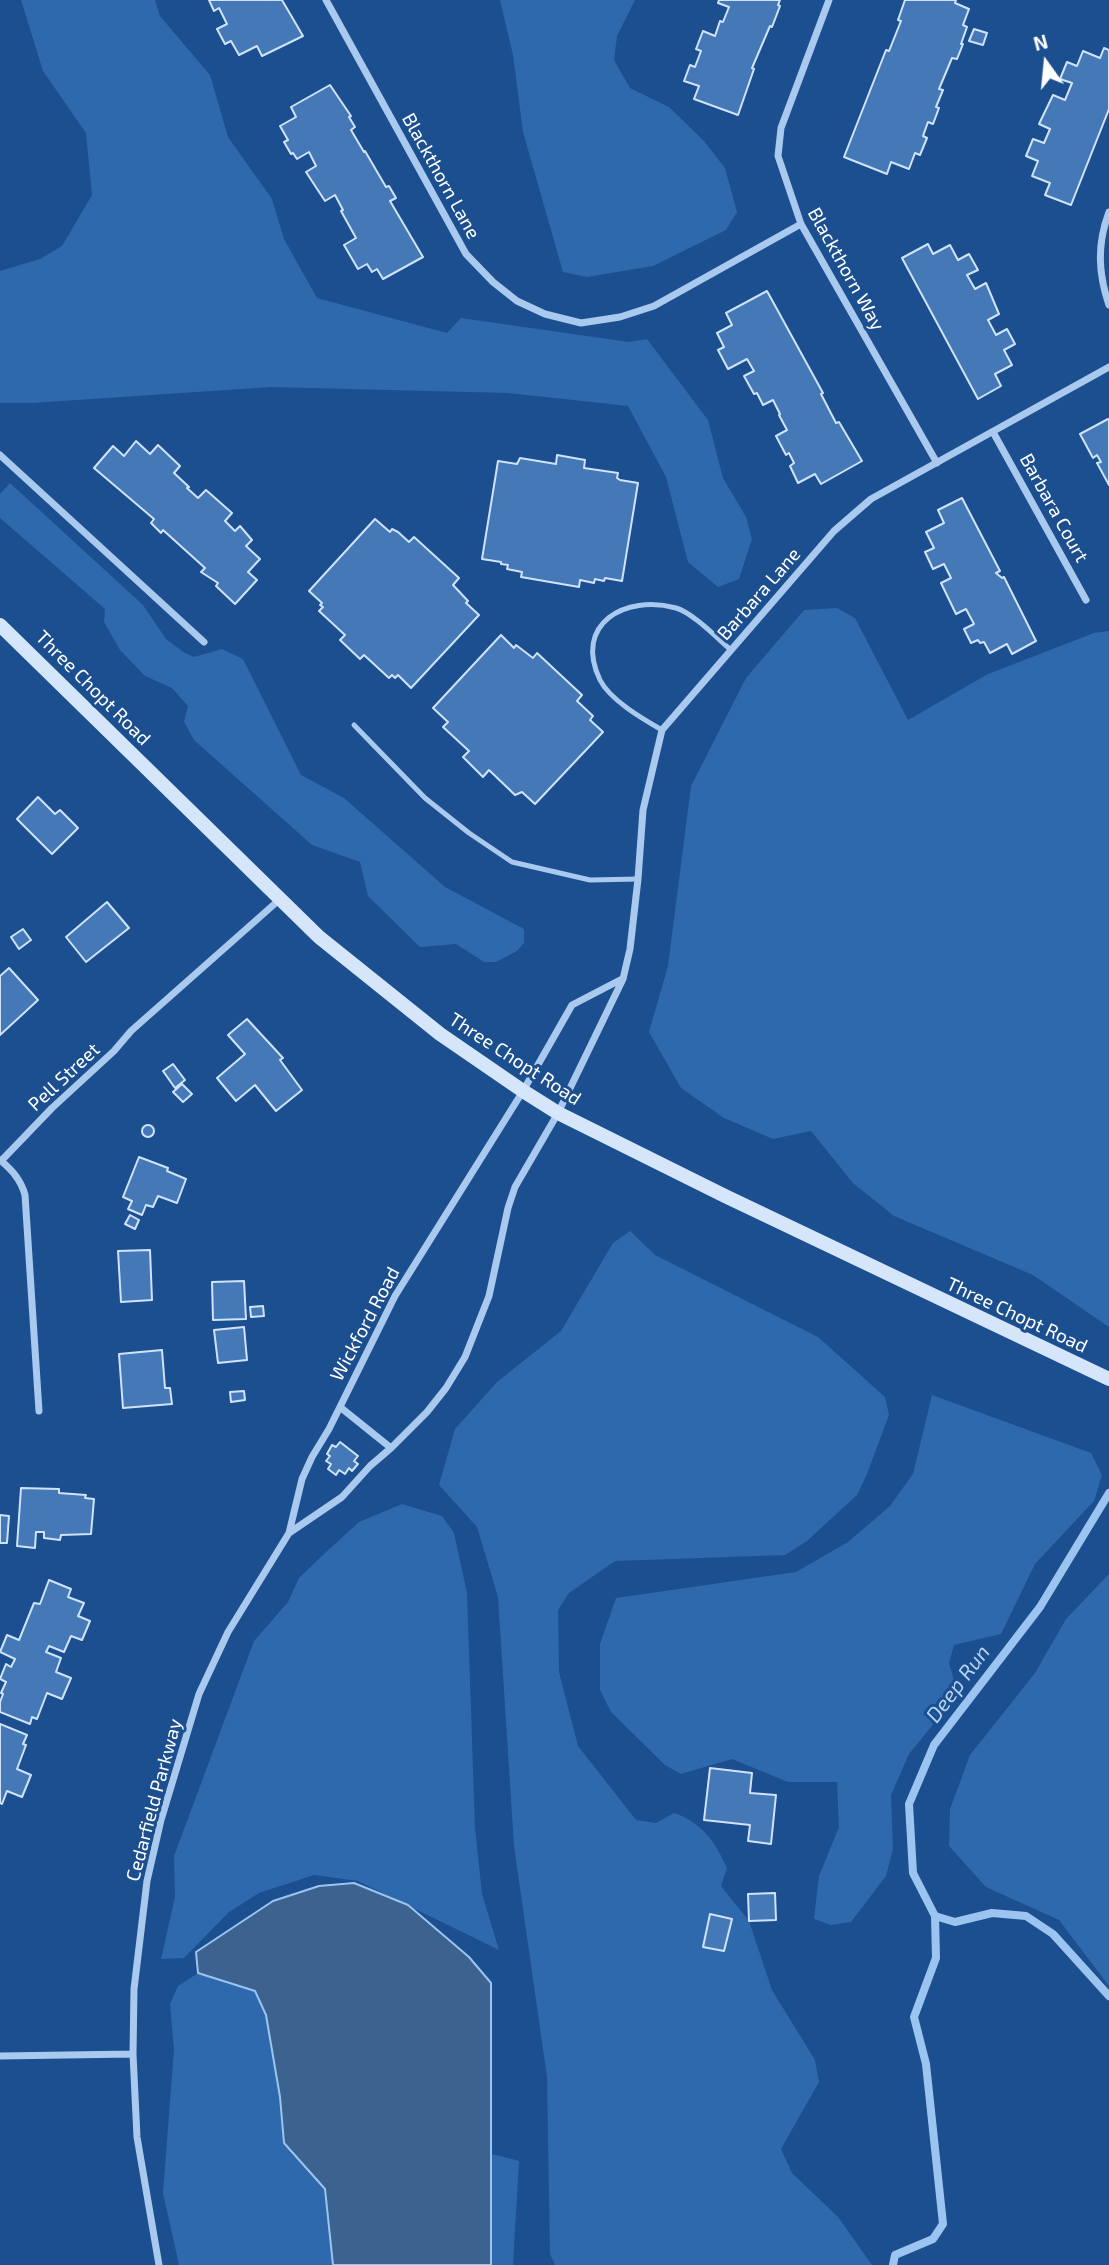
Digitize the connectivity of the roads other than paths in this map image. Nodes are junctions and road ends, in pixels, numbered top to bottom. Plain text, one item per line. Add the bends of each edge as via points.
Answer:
1 (326, 0) edge
2 (829, 0) edge
3 (1109, 212) edge
4 (801, 224) junction
5 (1109, 305) edge
6 (1109, 367) edge
7 (993, 432) junction
8 (0, 455) edge
9 (937, 463) junction
10 (1086, 600) dead end
11 (0, 625) edge
12 (204, 642) dead end
13 (731, 650) junction
14 (354, 725) dead end
15 (662, 730) junction
16 (638, 879) junction
17 (279, 900) junction
18 (623, 979) junction
19 (523, 1091) junction
20 (558, 1113) junction
21 (1, 1161) edge
22 (1109, 1379) edge
23 (340, 1407) junction
24 (39, 1410) dead end
25 (391, 1448) junction
26 (289, 1533) junction
27 (133, 2054) junction
28 (0, 2056) edge
29 (159, 2265) edge

1 - 4 street, Blackthorn Lane via 466,254 509,295 545,314 581,323 654,306
2 - 4 street, Blackthorn Way via 781,128 778,156
3 - 5 street via 1099,258
4 - 9 street, Blackthorn Way
6 - 7 street, Barbara Lane
7 - 9 street, Barbara Lane
7 - 10 street, Barbara Court
8 - 12 street
9 - 13 street, Barbara Lane via 871,499 834,531
11 - 17 main road, Three Chopt Road
13 - 15 street, Barbara Lane
13 - 15 lane via 678,608 635,606 603,620 592,650 600,682 629,711
14 - 16 lane via 425,798 512,862 590,880
15 - 16 street, Barbara Lane via 643,810
16 - 18 street, Barbara Lane
17 - 19 main road, Three Chopt Road via 370,981
17 - 21 street, Pell Street via 131,1031
18 - 19 street via 572,1005
18 - 20 street, Barbara Lane
19 - 20 main road, Three Chopt Road
19 - 23 street, Wickford Road via 395,1296
20 - 22 main road, Three Chopt Road
20 - 25 street via 515,1187 489,1296 465,1357 446,1388
21 - 24 street, Pell Street via 25,1195
23 - 25 street, Wickford Road
23 - 26 street, Cedarfield Parkway via 302,1479
25 - 26 street, Cedarfield Parkway via 342,1497
26 - 27 street, Cedarfield Parkway via 228,1632 199,1694 147,1881 134,1989
27 - 28 street
27 - 29 street, Cedarfield Parkway via 137,2137

